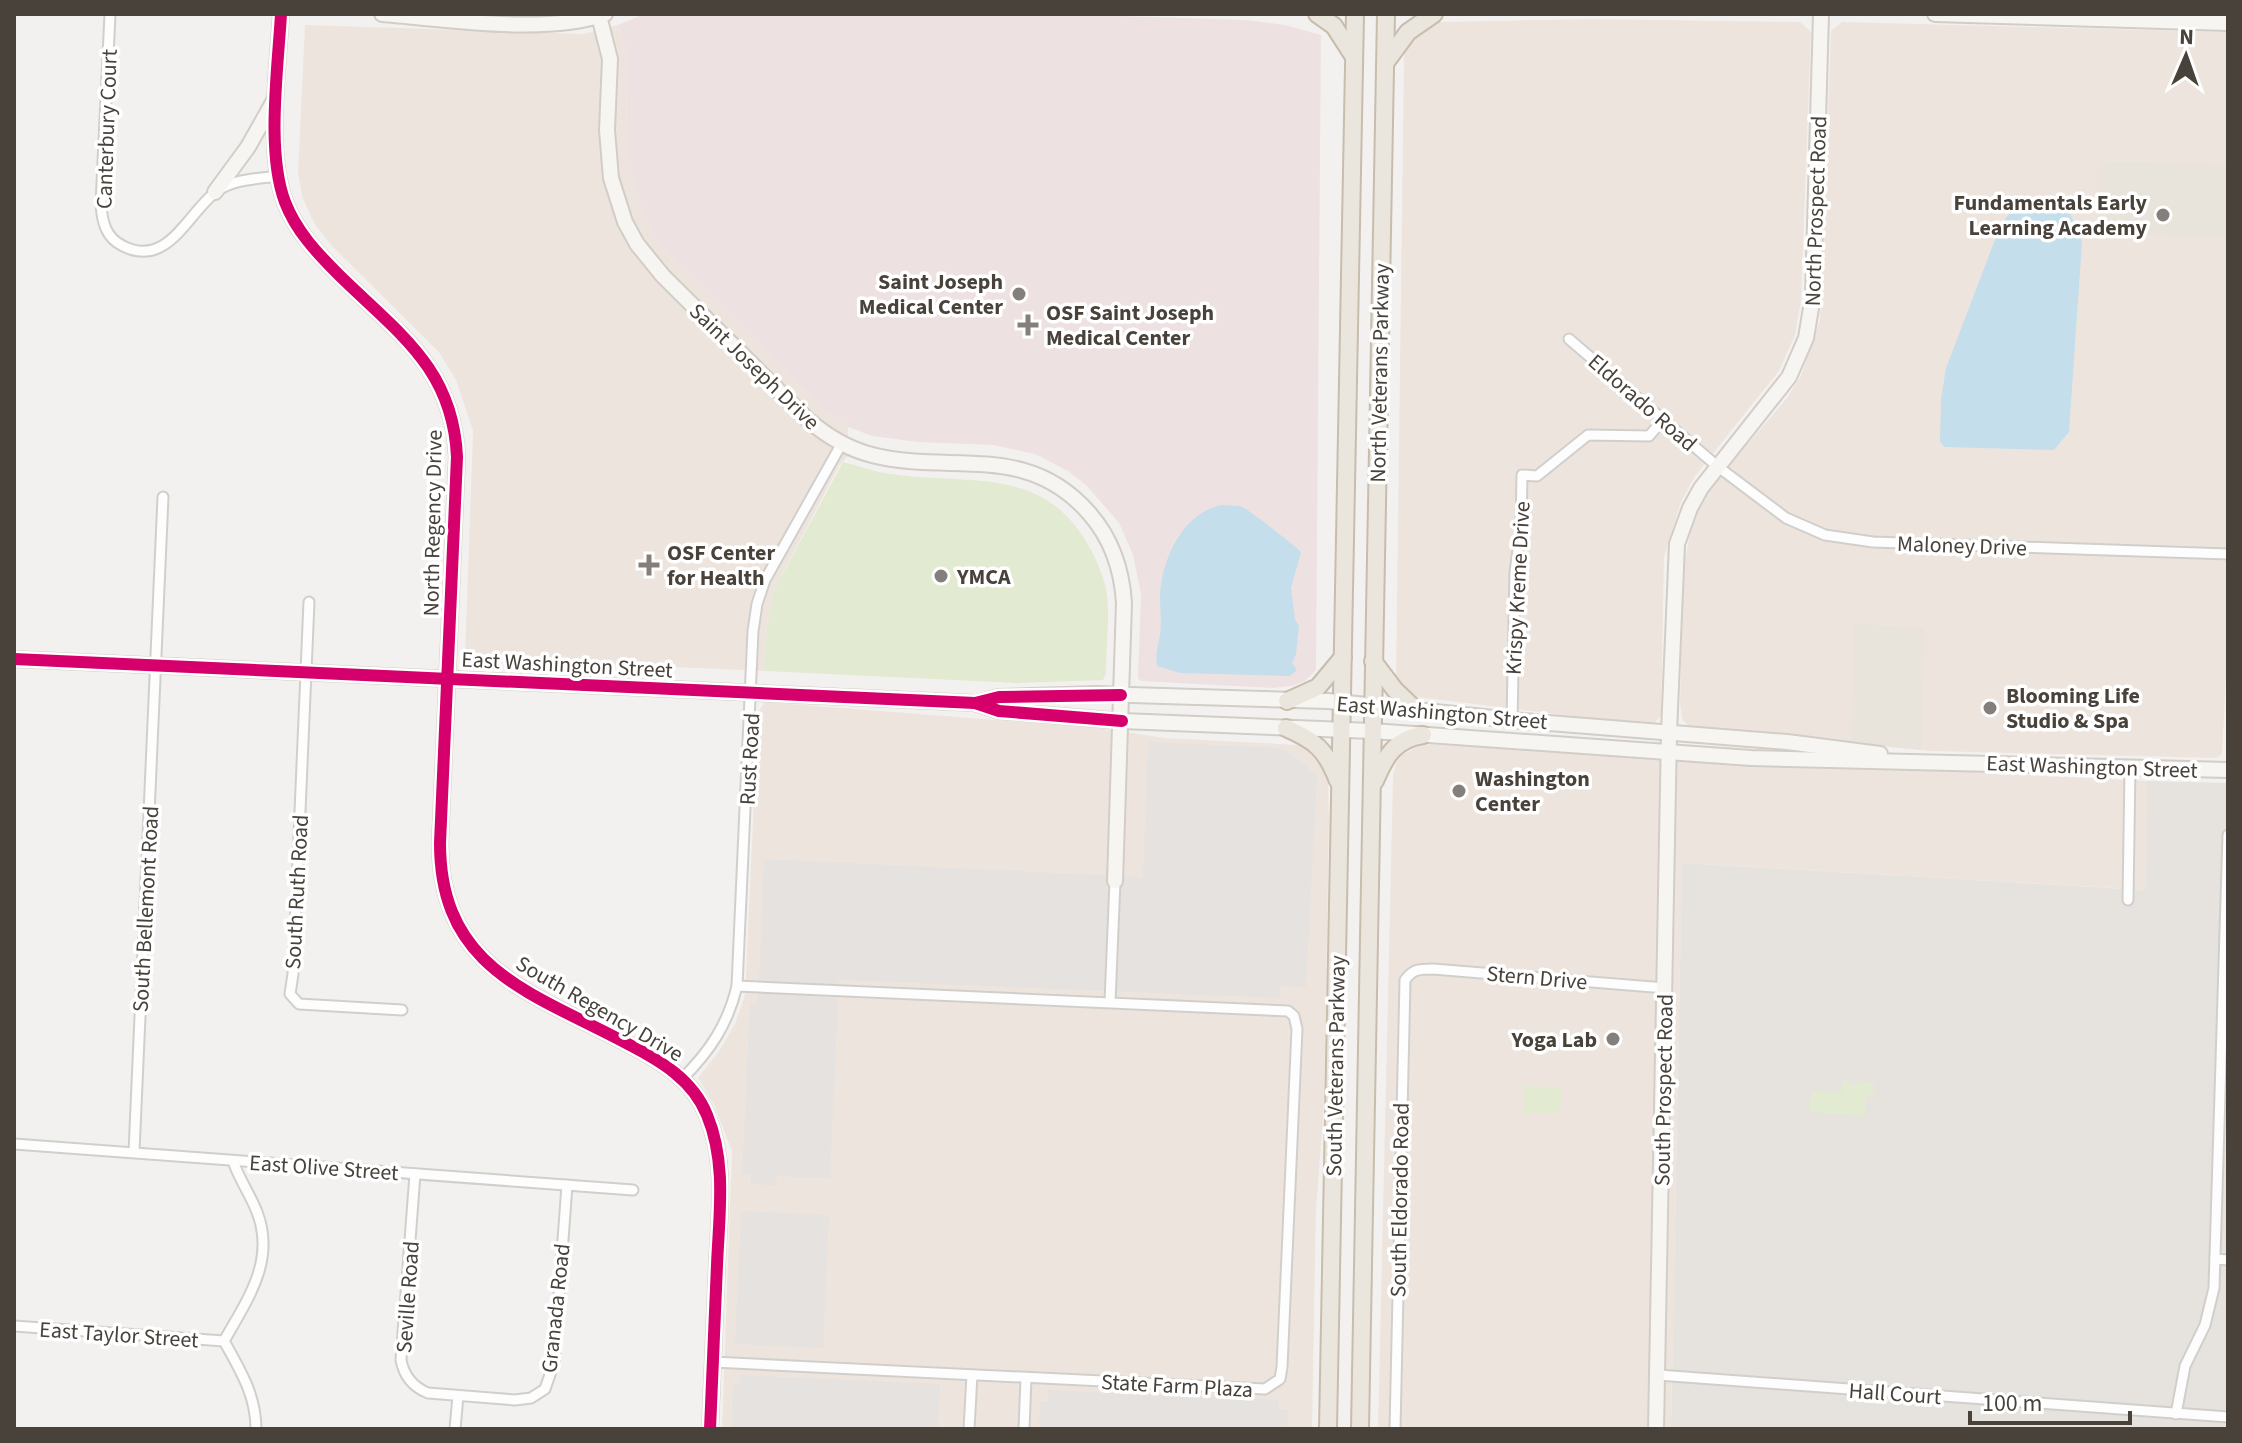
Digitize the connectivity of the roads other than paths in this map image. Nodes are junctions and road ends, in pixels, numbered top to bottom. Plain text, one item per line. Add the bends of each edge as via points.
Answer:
1 (110, 14) edge
2 (281, 14) edge
3 (382, 14) edge
4 (1317, 14) edge
5 (1355, 14) edge
6 (1386, 14) edge
7 (1434, 14) edge
8 (1821, 14) edge
9 (1935, 14) edge
10 (602, 15) edge
11 (2228, 23) edge
12 (1354, 57) junction
13 (1385, 63) junction
14 (277, 95) junction
15 (277, 176) junction
16 (215, 192) junction
17 (1569, 339) dead end
18 (1663, 420) junction
19 (842, 443) junction
20 (1717, 466) junction
21 (163, 497) dead end
22 (2228, 554) edge
23 (309, 602) dead end
24 (1343, 657) junction
25 (14, 659) edge
26 (1373, 661) junction
27 (156, 666) junction
28 (306, 672) junction
29 (448, 678) junction
30 (752, 692) junction
31 (1121, 695) junction
32 (1287, 701) junction
33 (1343, 702) junction
34 (975, 703) junction
35 (1372, 706) junction
36 (1416, 710) junction
37 (1512, 720) junction
38 (1122, 721) junction
39 (1286, 728) junction
40 (1342, 730) junction
41 (1372, 731) junction
42 (1669, 732) junction
43 (1423, 735) junction
44 (1669, 751) junction
45 (1908, 760) junction
46 (2130, 768) junction
47 (2228, 770) edge
48 (1340, 789) junction
49 (1371, 790) junction
50 (2228, 835) edge
51 (1115, 881) joint
52 (2128, 900) dead end
53 (1410, 972) joint
54 (737, 986) junction
55 (1665, 988) junction
56 (1110, 1002) junction
57 (402, 1010) dead end
58 (682, 1079) junction
59 (2224, 1095) edge
60 (14, 1144) edge
61 (134, 1152) junction
62 (233, 1161) junction
63 (415, 1174) junction
64 (567, 1185) junction
65 (633, 1190) dead end
66 (2215, 1259) junction
67 (2228, 1260) edge
68 (14, 1326) edge
69 (224, 1341) junction
70 (713, 1362) junction
71 (972, 1375) junction
72 (1658, 1375) junction
73 (1026, 1378) junction
74 (458, 1396) junction
75 (2176, 1414) junction
76 (2228, 1417) edge
77 (256, 1429) edge
78 (455, 1429) edge
79 (710, 1429) edge
80 (969, 1429) edge
81 (1024, 1429) edge
82 (1328, 1429) edge
83 (1360, 1429) edge
84 (1395, 1429) edge
85 (1656, 1429) edge

1 - 16 street, Canterbury Court via 101,204 107,231 130,249 159,249
2 - 14 main road, North Regency Drive
3 - 10 main road via 545,25
4 - 12 highway via 1334,26
5 - 12 highway, North Veterans Parkway
6 - 13 highway, North Veterans Parkway
7 - 13 highway via 1408,32
8 - 20 main road, North Prospect Road via 1809,324 1781,389
9 - 11 main road
10 - 19 main road, Saint Joseph Drive via 610,59 611,178 637,244 668,282 808,420
12 - 24 highway, North Veterans Parkway
13 - 26 highway, North Veterans Parkway
14 - 15 main road, North Regency Drive
14 - 16 main road
15 - 16 street
15 - 29 main road, North Regency Drive via 304,236 416,351 446,396 457,457
17 - 18 street, Eldorado Road
18 - 20 street, Eldorado Road
18 - 37 street, Krispy Kreme Drive via 1649,436 1588,435 1537,476 1522,475
19 - 30 street, Rust Road via 765,580 753,631
19 - 31 main road, Saint Joseph Drive via 890,458 1025,470 1081,503 1109,543 1121,580
20 - 22 street, Maloney Drive via 1790,521 1825,535 1873,542
20 - 42 main road, North Prospect Road via 1690,508 1677,544
21 - 27 street, South Bellemont Road
23 - 28 street, South Ruth Road
24 - 32 highway via 1318,687
24 - 33 highway, North Veterans Parkway
25 - 27 main road, East Washington Street
26 - 35 highway, North Veterans Parkway
26 - 36 highway
27 - 28 main road, East Washington Street
27 - 61 street, South Bellemont Road
28 - 29 main road, East Washington Street
28 - 57 street, South Ruth Road via 290,994 299,1004
29 - 30 main road, East Washington Street
29 - 58 main road, South Regency Drive via 440,869 456,925 496,972 652,1056
30 - 34 main road, East Washington Street
30 - 54 street, Rust Road
31 - 32 main road, East Washington Street
31 - 34 main road, East Washington Street via 999,697
31 - 38 main road, Saint Joseph Drive
32 - 33 main road, East Washington Street
33 - 35 main road, East Washington Street
33 - 40 highway, South Veterans Parkway
34 - 38 main road, East Washington Street via 999,711
35 - 36 main road, East Washington Street
35 - 41 highway, North Veterans Parkway
36 - 37 main road, East Washington Street
37 - 42 main road, East Washington Street
38 - 39 main road, East Washington Street
38 - 51 main road
39 - 40 main road, East Washington Street
39 - 48 highway via 1317,744
40 - 41 main road, East Washington Street
40 - 48 highway, South Veterans Parkway
41 - 43 main road, East Washington Street
41 - 49 highway, South Veterans Parkway
42 - 44 main road, North Prospect Road
42 - 45 main road, East Washington Street via 1847,748
43 - 44 main road, East Washington Street
43 - 49 highway via 1394,747
44 - 45 main road, East Washington Street
44 - 55 main road, South Prospect Road
45 - 46 main road, East Washington Street
46 - 47 main road, East Washington Street
46 - 52 street
48 - 82 highway, South Veterans Parkway
49 - 83 highway, South Veterans Parkway
50 - 59 street
51 - 56 street
53 - 55 street, Stern Drive via 1433,969
53 - 84 street, South Eldorado Road via 1403,990
54 - 56 street, State Farm Plaza
54 - 58 street, Rust Road via 723,1029
55 - 72 main road, South Prospect Road
56 - 73 street, State Farm Plaza via 1280,1009 1294,1016 1280,1379 1265,1389
58 - 70 main road, South Regency Drive via 707,1115 720,1166
59 - 66 street
60 - 61 street, East Olive Street
61 - 62 street, East Olive Street
62 - 63 street, East Olive Street
62 - 69 street via 259,1217 264,1254 256,1285
63 - 64 street, East Olive Street
63 - 74 street, Seville Road via 402,1365 423,1391
64 - 65 street, East Olive Street
64 - 74 street, Granada Road via 554,1363 545,1389 515,1400
66 - 67 street
66 - 75 street via 2211,1307 2185,1366
68 - 69 street, East Taylor Street
69 - 77 street via 249,1387
70 - 71 street, State Farm Plaza
70 - 79 main road, South Regency Drive
71 - 73 street, State Farm Plaza
71 - 80 street
72 - 75 street, Hall Court
72 - 85 main road, South Prospect Road
73 - 81 street
74 - 78 street
75 - 76 street, Hall Court

